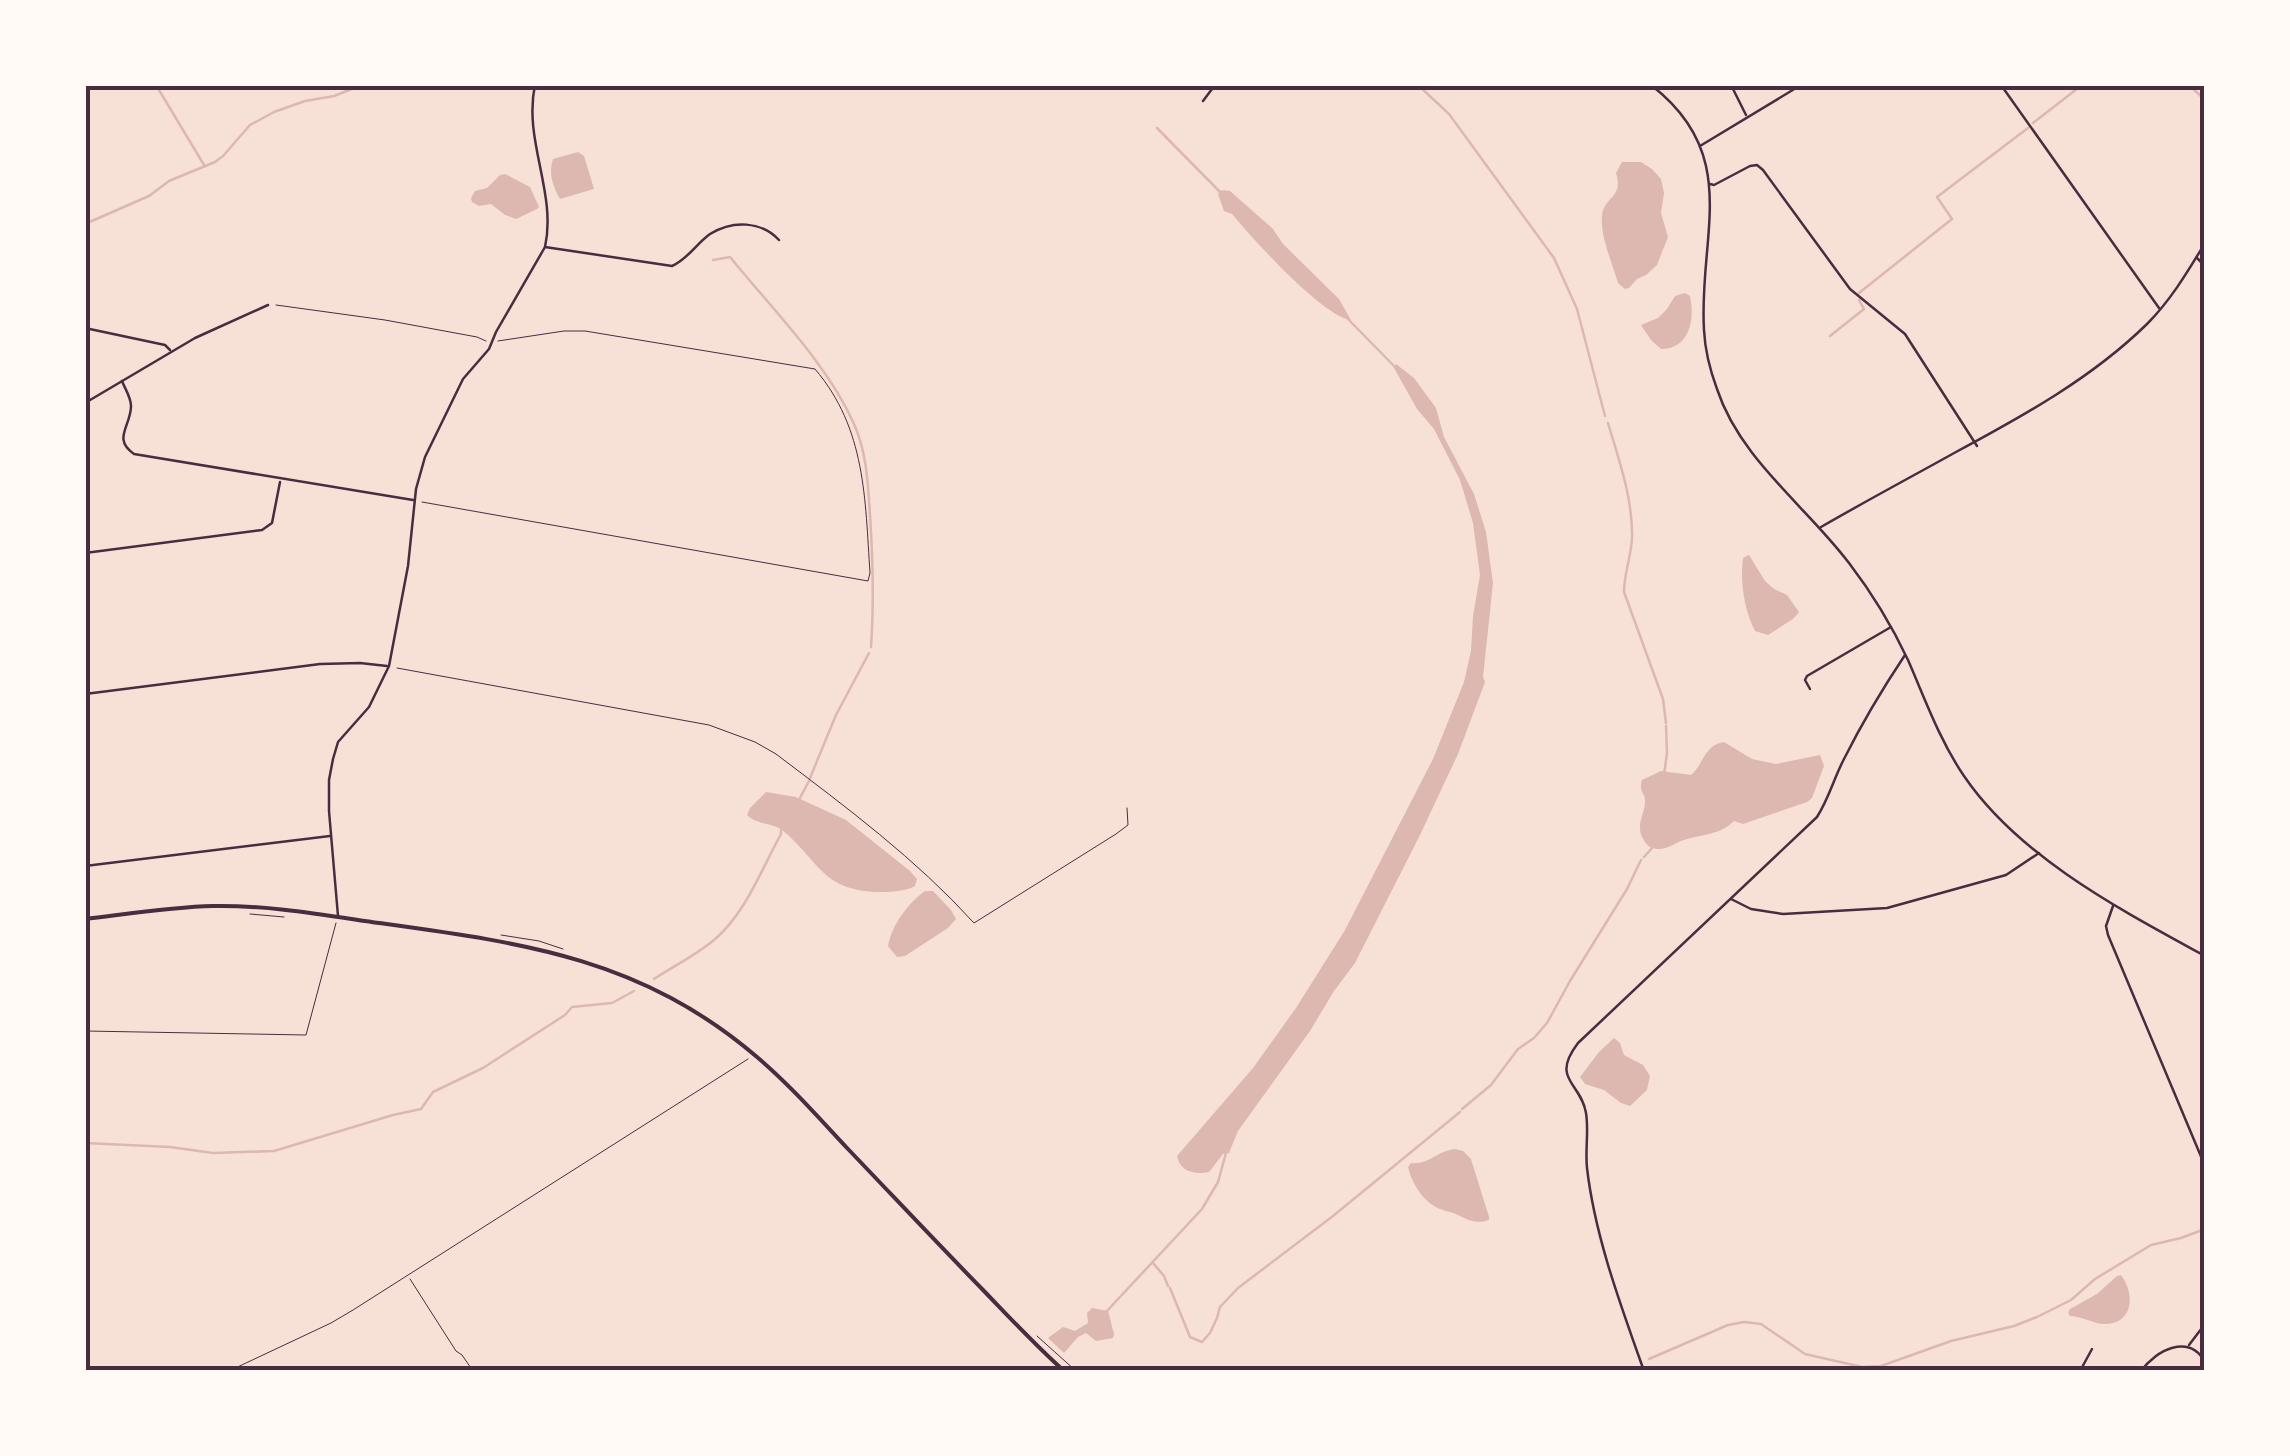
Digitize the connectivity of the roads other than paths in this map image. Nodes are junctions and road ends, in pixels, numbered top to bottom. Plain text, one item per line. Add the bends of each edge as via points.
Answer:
1 (535, 85) edge
2 (1215, 85) edge
3 (1651, 85) edge
4 (1732, 85) edge
5 (1801, 85) edge
6 (2001, 85) edge
7 (1203, 101) dead end
8 (1747, 116) junction
9 (1700, 146) junction
10 (1710, 184) junction
11 (779, 240) dead end
12 (2205, 243) edge
13 (546, 248) junction
14 (2196, 257) junction
15 (2205, 266) edge
16 (268, 305) road end
17 (2160, 309) junction
18 (85, 328) edge
19 (171, 351) junction
20 (122, 381) junction
21 (85, 403) edge
22 (1976, 444) junction
23 (280, 480) junction
24 (414, 500) junction
25 (1820, 528) junction
26 (85, 553) edge
27 (1891, 627) junction
28 (1905, 655) junction
29 (388, 666) junction
30 (1810, 688) dead end
31 (85, 694) edge
32 (331, 836) junction
33 (2039, 853) junction
34 (85, 866) edge
35 (1730, 898) junction
36 (2113, 906) junction
37 (85, 919) edge
38 (337, 919) junction
39 (2205, 956) edge
40 (2205, 1166) edge
41 (2205, 1324) edge
42 (2188, 1346) junction
43 (2092, 1348) dead end
44 (2205, 1362) edge
45 (1064, 1371) edge
46 (1644, 1371) edge
47 (2080, 1371) edge
48 (2141, 1371) edge

1 - 13 street via 530,114 547,210
2 - 7 street
3 - 9 street
4 - 8 street
5 - 8 street
6 - 17 street
8 - 9 street
9 - 10 street
10 - 22 street via 1750,166 1763,170 1850,289 1905,334
10 - 25 street via 1704,314 1709,365 1739,434
11 - 13 street via 764,228 742,224 709,235 672,266
12 - 14 street
13 - 24 street via 464,379 424,457
14 - 15 street
14 - 17 street
16 - 19 street
17 - 22 street via 2072,383
18 - 19 street
19 - 20 street
20 - 21 street
20 - 23 street via 131,401 126,449
22 - 25 street
23 - 24 street
23 - 26 street via 272,522 262,530
24 - 29 street
25 - 27 street
27 - 28 street
27 - 30 street via 1806,676
28 - 33 street via 1964,777
28 - 35 street via 1817,817
29 - 31 street via 320,664
29 - 32 street via 369,707 338,742 329,780
32 - 34 street
32 - 38 street
33 - 35 street via 2006,875 1887,908 1783,914
33 - 36 street
35 - 46 street via 1578,1043 1567,1067 1586,1109 1587,1166 1600,1233
36 - 39 street
36 - 40 street via 2108,935
37 - 38 main road via 212,906
38 - 45 main road via 534,947 670,997 731,1036 798,1095
41 - 42 street
42 - 44 street
42 - 48 street via 2159,1353
43 - 47 street

